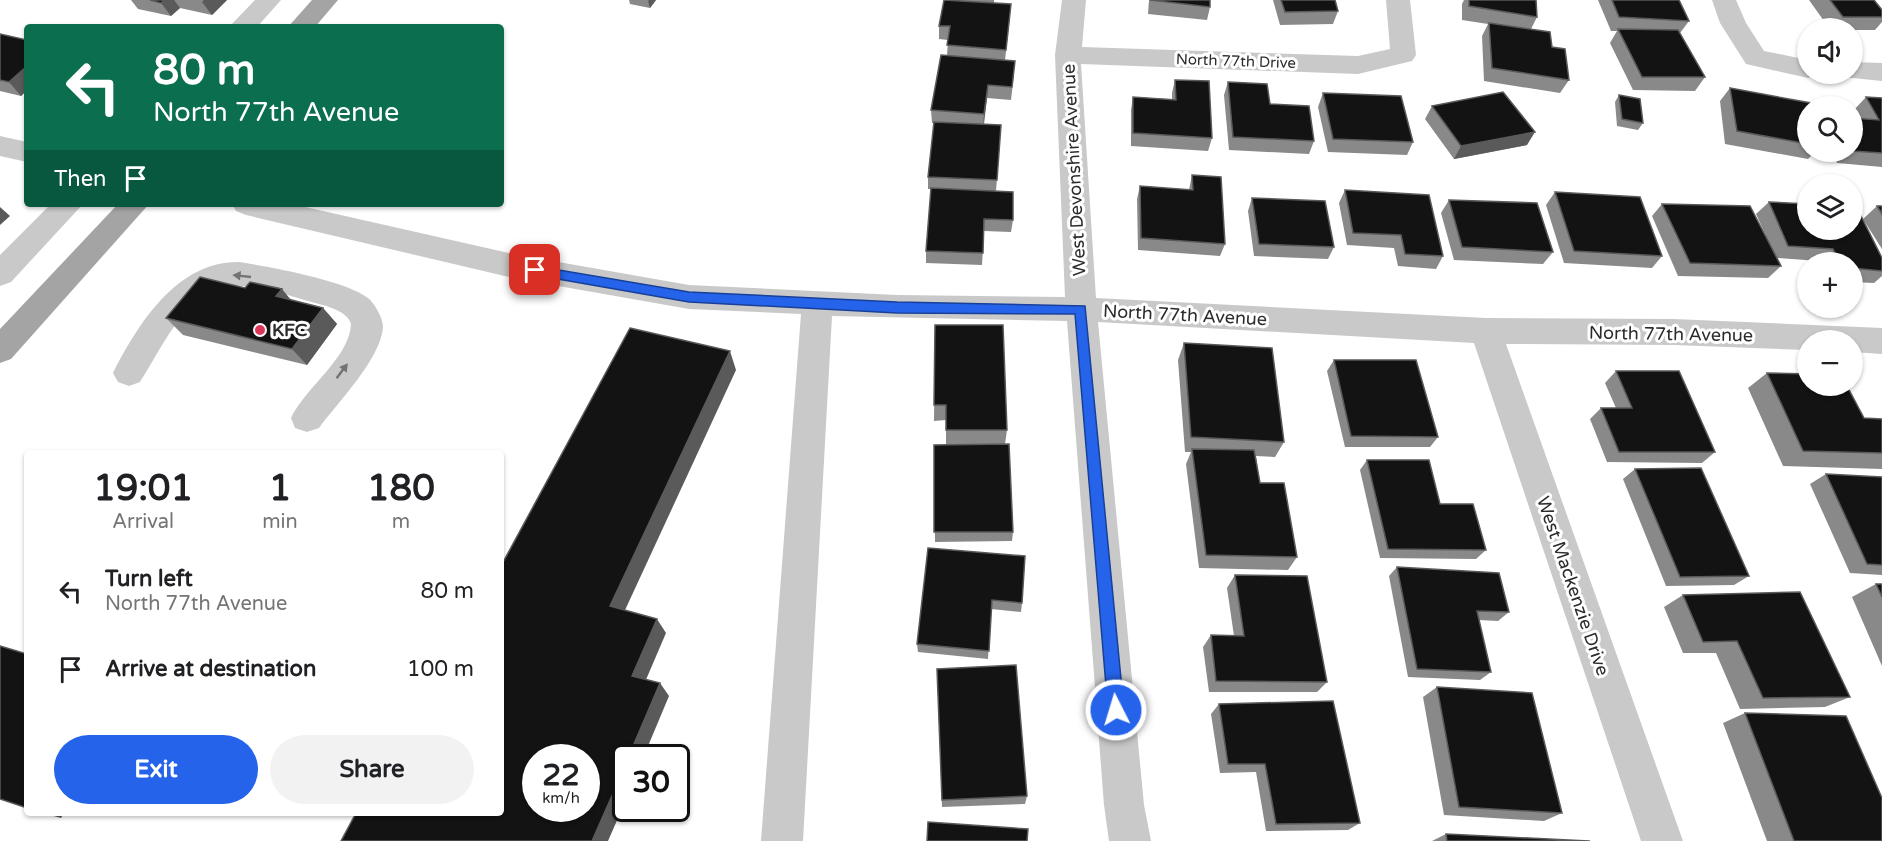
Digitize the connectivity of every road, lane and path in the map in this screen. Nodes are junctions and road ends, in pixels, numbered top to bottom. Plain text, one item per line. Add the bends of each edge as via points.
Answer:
1 (269, 0) edge
2 (326, 0) edge
3 (1074, 0) edge
4 (1398, 0) edge
5 (1724, 0) edge
6 (245, 24) edge
7 (304, 24) edge
8 (1068, 55) junction
9 (1797, 67) edge
10 (1863, 71) edge
11 (1882, 72) edge
12 (0, 146) edge
13 (24, 151) edge
14 (66, 207) edge
15 (132, 207) edge
16 (259, 207) edge
17 (0, 274) edge
18 (817, 302) junction
19 (1081, 309) junction
20 (1486, 331) junction
21 (1882, 341) edge
22 (0, 350) edge
23 (129, 373) dead end
24 (307, 418) dead end
25 (782, 841) edge
26 (1130, 841) edge
27 (1662, 841) edge

1 - 6 street
2 - 7 main road
3 - 8 street, West Devonshire Avenue
4 - 8 street, North 77th Drive via 1403,55 1358,65
5 - 9 street via 1755,58
8 - 19 street, West Devonshire Avenue
10 - 11 street
12 - 13 street
14 - 17 street
15 - 22 main road
16 - 18 street, North 77th Avenue via 513,266 646,290 689,297
18 - 19 street, North 77th Avenue via 897,308
18 - 25 street
19 - 20 street, North 77th Avenue
19 - 26 street, West Devonshire Avenue
20 - 21 street, North 77th Avenue via 1674,332
20 - 27 street, West Mackenzie Drive
24 -> 23 street via 354,356 367,327 364,314 354,305 290,286 238,274 197,285 168,314

